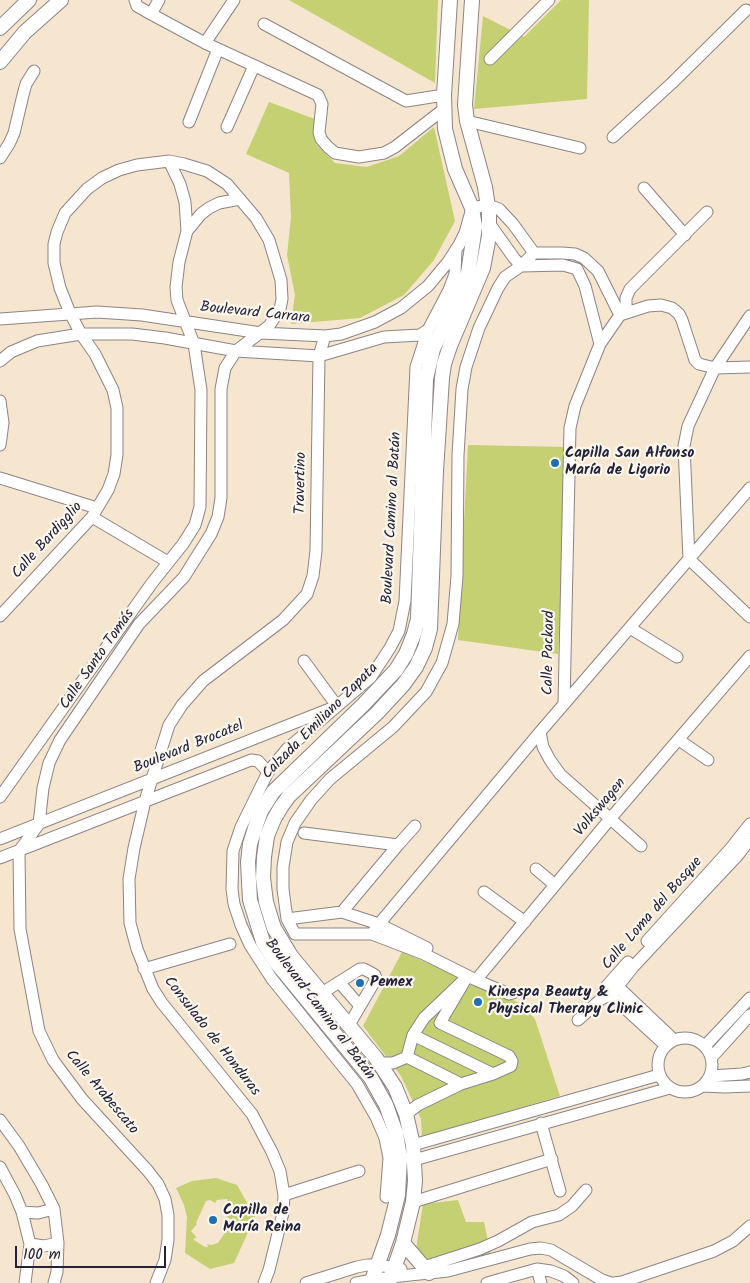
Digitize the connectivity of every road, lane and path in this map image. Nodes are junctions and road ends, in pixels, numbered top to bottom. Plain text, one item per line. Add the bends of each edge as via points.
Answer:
1 (29, 0) edge
2 (61, 0) edge
3 (135, 0) edge
4 (159, 0) edge
5 (234, 0) edge
6 (450, 0) edge
7 (472, 0) edge
8 (549, 0) edge
9 (747, 8) edge
10 (151, 14) junction
11 (264, 24) dead end
12 (0, 28) edge
13 (205, 43) junction
14 (218, 49) junction
15 (490, 59) dead end
16 (0, 62) edge
17 (254, 66) junction
18 (34, 70) dead end
19 (444, 102) junction
20 (467, 121) junction
21 (189, 122) dead end
22 (228, 127) dead end
23 (613, 136) dead end
24 (580, 148) dead end
25 (0, 158) edge
26 (169, 161) junction
27 (644, 188) dead end
28 (240, 199) junction
29 (488, 204) junction
30 (472, 208) junction
31 (707, 212) dead end
32 (489, 223) junction
33 (470, 230) junction
34 (187, 231) junction
35 (521, 234) junction
36 (685, 235) junction
37 (505, 245) junction
38 (456, 249) junction
39 (534, 253) junction
40 (584, 258) junction
41 (521, 266) junction
42 (577, 269) junction
43 (70, 313) junction
44 (623, 314) junction
45 (750, 316) edge
46 (0, 319) edge
47 (184, 321) junction
48 (428, 330) junction
49 (261, 333) junction
50 (81, 334) junction
51 (405, 335) junction
52 (324, 336) junction
53 (194, 344) junction
54 (600, 344) junction
55 (236, 351) junction
56 (420, 354) junction
57 (319, 356) junction
58 (0, 361) edge
59 (750, 367) edge
60 (715, 368) junction
61 (0, 402) edge
62 (0, 445) edge
63 (0, 478) edge
64 (750, 488) edge
65 (95, 512) junction
66 (689, 559) junction
67 (168, 562) junction
68 (0, 616) edge
69 (750, 617) edge
70 (283, 620) joint
71 (630, 628) junction
72 (750, 656) edge
73 (677, 657) dead end
74 (304, 661) dead end
75 (564, 704) junction
76 (337, 706) junction
77 (540, 732) junction
78 (679, 740) junction
79 (708, 760) dead end
80 (268, 772) junction
81 (153, 778) junction
82 (0, 797) edge
83 (145, 801) junction
84 (610, 819) junction
85 (39, 824) junction
86 (750, 824) edge
87 (415, 826) dead end
88 (304, 833) dead end
89 (0, 839) edge
90 (750, 839) edge
91 (398, 845) junction
92 (641, 846) dead end
93 (19, 851) junction
94 (0, 858) edge
95 (536, 869) dead end
96 (555, 885) junction
97 (484, 892) dead end
98 (342, 912) junction
99 (287, 919) junction
100 (524, 922) junction
101 (379, 924) junction
102 (372, 934) junction
103 (230, 944) dead end
104 (144, 969) junction
105 (478, 978) junction
106 (339, 982) junction
107 (609, 990) junction
108 (322, 993) junction
109 (750, 998) edge
110 (360, 1006) junction
111 (750, 1015) edge
112 (578, 1020) dead end
113 (349, 1025) junction
114 (413, 1036) junction
115 (670, 1043) junction
116 (705, 1046) junction
117 (407, 1057) junction
118 (712, 1057) junction
119 (379, 1062) junction
120 (750, 1072) edge
121 (493, 1074) junction
122 (659, 1075) junction
123 (711, 1076) junction
124 (461, 1084) junction
125 (704, 1086) junction
126 (750, 1086) edge
127 (670, 1088) junction
128 (406, 1114) junction
129 (0, 1120) edge
130 (542, 1123) junction
131 (432, 1140) junction
132 (413, 1146) junction
133 (436, 1154) junction
134 (552, 1159) junction
135 (414, 1160) junction
136 (0, 1167) edge
137 (359, 1171) dead end
138 (586, 1190) dead end
139 (560, 1191) dead end
140 (284, 1195) junction
141 (386, 1197) dead end
142 (413, 1202) junction
143 (54, 1209) junction
144 (22, 1212) junction
145 (750, 1226) edge
146 (58, 1243) junction
147 (404, 1243) junction
148 (30, 1244) junction
149 (378, 1265) junction
150 (537, 1269) junction
151 (423, 1271) junction
152 (391, 1276) edge
153 (372, 1281) edge
154 (25, 1283) edge
155 (54, 1283) edge
156 (156, 1283) edge
157 (264, 1283) edge
158 (306, 1283) edge
159 (356, 1283) edge
160 (487, 1283) edge
161 (541, 1283) edge
162 (573, 1283) edge
163 (612, 1283) edge

1 - 12 main road
2 - 16 main road via 25,32
3 - 10 street via 137,6
4 - 10 street
5 - 13 street
6 - 19 main road, Calzada Emiliano Zapata
7 - 20 main road, Calzada Emiliano Zapata via 465,94
8 - 15 street
9 - 23 street
10 - 13 street
11 - 19 street via 406,101
13 - 14 street
14 - 17 street
14 - 21 street
17 - 19 street via 318,95 322,104 321,139 335,153 373,156 395,148
17 - 22 street
18 - 25 street via 24,90 9,144
19 - 30 main road, Calzada Emiliano Zapata via 448,146
20 - 24 street
20 - 29 main road, Calzada Emiliano Zapata
26 - 28 street via 207,172 227,184
26 - 34 street via 183,192
26 - 43 street, Calle Bardigglio via 137,165 102,178 87,189 65,214 54,244 54,263
27 - 36 street
28 - 34 street via 209,208
28 - 49 street via 269,240 281,280 280,309
29 - 30 street
29 - 32 main road, Calzada Emiliano Zapata
29 - 35 street via 499,209
30 - 33 main road, Calzada Emiliano Zapata
31 - 36 street
32 - 33 street
32 - 37 street
32 - 108 main road, Calzada Emiliano Zapata via 488,246 482,268 444,364 430,629 425,648 403,685 289,796 274,818 267,836 263,878 274,928 291,956
33 - 38 street, Boulevard Carrara
33 - 149 main road, Calzada Emiliano Zapata via 468,273 433,350 426,379 418,619 414,634 396,670 380,688 273,792 255,828 248,862 250,900 263,942 371,1078 396,1133 400,1158 398,1194
34 - 47 street via 176,287
35 - 37 street
35 - 39 street
36 - 44 street via 630,289
37 - 41 street
38 - 48 street, Boulevard Camino al Batán via 455,274
38 - 52 street, Boulevard Carrara via 428,286 401,308 375,322 341,334
39 - 40 street via 575,254
39 - 41 street
40 - 42 street
40 - 44 street via 598,271
41 - 42 street via 563,265
41 - 99 street via 505,277 498,288 479,328 466,367 458,455 458,576 453,624 442,663 426,692 393,727 330,779 295,822 283,866
42 - 54 street via 585,286
43 - 46 street, Boulevard Carrara
43 - 47 street, Boulevard Carrara via 142,315
43 - 50 street, Calle Bardigglio
44 - 54 street, Calle Packard
44 - 60 street via 648,306 672,308 682,320 695,360
45 - 60 street
47 - 49 street, Boulevard Carrara
47 - 53 street, Calle Santo Tomás
48 - 51 street via 420,335
48 - 56 street, Boulevard Camino al Batán
49 - 52 street, Boulevard Carrara
49 - 55 street, Calle Santo Tomás
50 - 53 street via 132,334
50 - 58 street via 37,341 11,352
50 - 65 street, Calle Bardigglio via 105,372 117,408 114,474
51 - 56 street
51 - 57 street via 384,337
52 - 57 street, Travertino
53 - 55 street
53 - 67 street, Calle Santo Tomás via 201,390 200,507 195,525
54 - 75 street, Calle Packard via 575,406 570,428
55 - 57 street
55 - 85 street, Calle Santo Tomás via 225,368 221,389 221,498 211,534 184,577 139,624 60,740 49,763
56 - 76 street, Boulevard Camino al Batán via 416,368 402,615 390,648 371,677
57 - 70 street, Travertino via 313,576 306,594
59 - 60 street
60 - 66 street via 685,435
61 - 62 street via 3,423
63 - 65 street
64 - 66 street
65 - 67 street
65 - 68 street, Calle Bardigglio
66 - 69 street
66 - 71 street
67 - 82 street, Calle Santo Tomás
70 - 81 street, Consulado de Honduras via 203,681 182,705 170,725
71 - 73 street
71 - 75 street
72 - 78 street, Volkswagen
74 - 76 street
75 - 77 street, Calle Packard
76 - 80 street, Boulevard Camino al Batán via 286,749
76 - 81 street, Boulevard Brocatel
77 - 84 street via 543,747 560,774
77 - 101 street, Calle Packard
78 - 79 street
78 - 84 street, Volkswagen
80 - 83 street via 258,761 251,760
80 - 141 street, Boulevard Camino al Batán via 236,840 232,870 234,904 250,946 272,979 357,1084 376,1117 389,1158
81 - 83 street, Consulado de Honduras
81 - 85 street, Boulevard Brocatel
83 - 93 street
83 - 104 street, Consulado de Honduras via 129,879 130,923
84 - 92 street
84 - 96 street, Volkswagen
85 - 89 street, Boulevard Brocatel
85 - 93 street
86 - 107 street, Calle Loma del Bosque
87 - 91 street
88 - 91 street
90 - 107 street
91 - 98 street
93 - 94 street
93 - 156 street, Calle Arabescato via 20,929 39,1031 53,1060 82,1099 148,1171 165,1199 168,1240
95 - 96 street
96 - 100 street, Volkswagen
97 - 100 street
98 - 99 street
98 - 101 street
99 - 102 street via 293,932 299,935
100 - 105 street, Volkswagen
101 - 102 street, Calle Packard
101 - 105 street
102 - 105 street
103 - 104 street
104 - 140 street, Consulado de Honduras via 162,1003 252,1114 280,1170
106 - 108 street
106 - 110 street
106 - 110 street via 362,968 375,975 376,979
107 - 112 street
107 - 115 street, Calle Loma del Bosque
108 - 113 main road, Calzada Emiliano Zapata
109 - 116 street
110 - 113 street
111 - 118 street
113 - 119 main road, Calzada Emiliano Zapata
114 - 117 street
114 - 121 street
114 - 121 street via 424,1018 467,977 440,1022 509,1056 511,1066
115 - 116 street via 689,1038
115 - 122 street via 658,1060
116 - 118 street
117 - 119 street via 393,1063
117 - 124 street
118 - 123 street
119 - 128 main road, Calzada Emiliano Zapata via 395,1087
120 - 123 street
121 - 124 street
122 - 127 street
122 - 131 street
123 - 125 street
124 - 128 street
125 - 126 street
125 - 127 street via 687,1093
127 - 130 street
128 - 132 main road, Calzada Emiliano Zapata
129 - 143 street via 19,1146
130 - 133 street
130 - 134 street
131 - 132 street
131 - 133 street
132 - 135 main road, Calzada Emiliano Zapata
133 - 135 street
134 - 139 street
134 - 142 street
135 - 142 main road, Calzada Emiliano Zapata
136 - 144 street
137 - 140 street
138 - 151 street via 559,1215 532,1222 498,1241
140 - 157 street, Consulado de Honduras via 278,1239
142 - 147 main road, Calzada Emiliano Zapata
143 - 144 street
143 - 146 street
144 - 148 street
145 - 163 street via 733,1241 714,1251
146 - 148 street
146 - 155 street
147 - 151 main road
147 - 152 main road, Calzada Emiliano Zapata
148 - 154 street
149 - 152 street
149 - 153 main road, Calzada Emiliano Zapata
149 - 158 street via 358,1267
150 - 160 street
150 - 161 street
150 - 162 street via 564,1276
151 - 152 street
151 - 163 street via 448,1271 541,1248 551,1250
152 - 153 street
153 - 159 street

